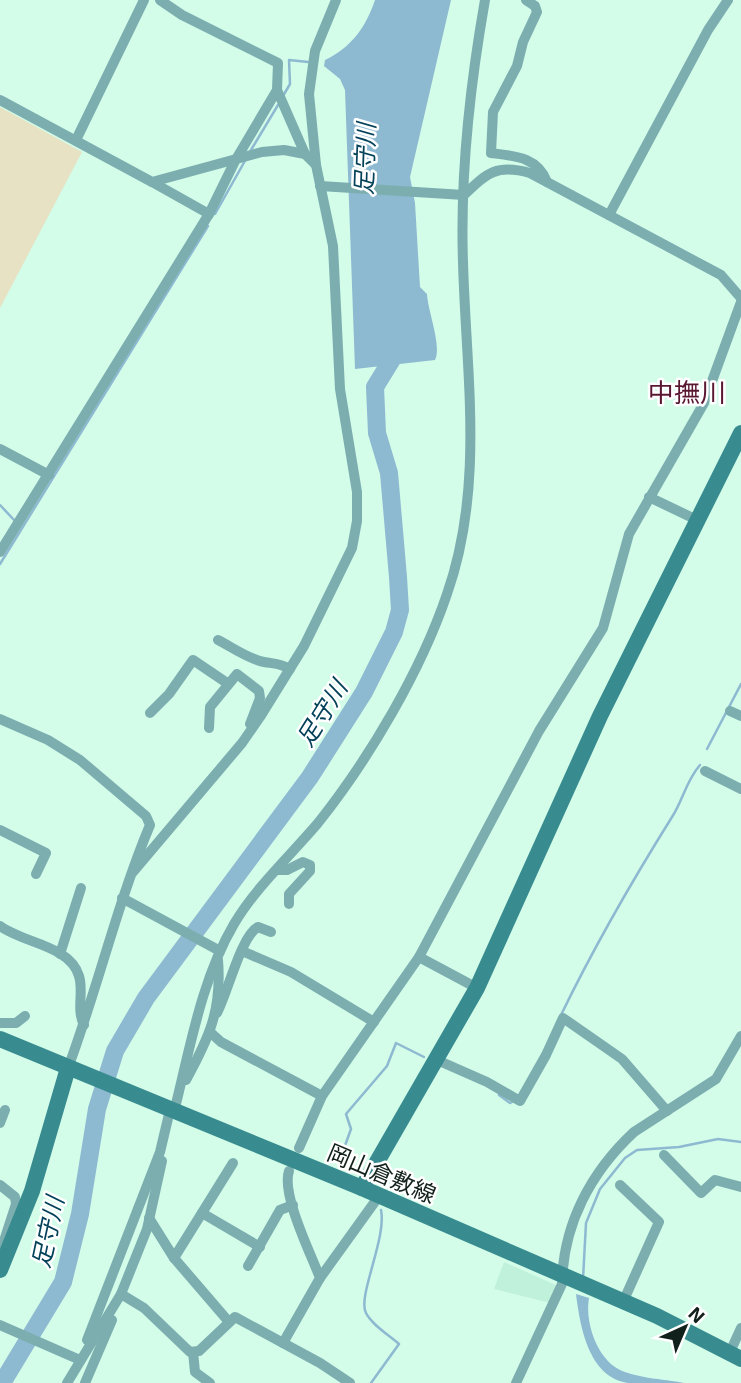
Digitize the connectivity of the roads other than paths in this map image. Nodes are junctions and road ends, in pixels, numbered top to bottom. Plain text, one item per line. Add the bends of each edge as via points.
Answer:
1 (144, 0) edge
2 (160, 0) edge
3 (336, 0) edge
4 (485, 0) edge
5 (526, 0) edge
6 (728, 0) edge
7 (279, 96) junction
8 (0, 100) edge
9 (76, 141) junction
10 (305, 153) junction
11 (237, 160) junction
12 (316, 165) junction
13 (152, 182) junction
14 (547, 182) junction
15 (323, 186) junction
16 (462, 194) junction
17 (209, 214) junction
18 (609, 215) junction
19 (740, 297) edge
20 (741, 433) edge
21 (0, 449) edge
22 (49, 475) junction
23 (649, 497) junction
24 (697, 520) junction
25 (0, 552) edge
26 (218, 640) dead end
27 (290, 669) junction
28 (227, 683) junction
29 (150, 713) dead end
30 (0, 719) edge
31 (209, 728) dead end
32 (242, 743) junction
33 (705, 771) dead end
34 (741, 789) edge
35 (0, 830) edge
36 (277, 870) junction
37 (133, 872) junction
38 (36, 874) dead end
39 (81, 888) dead end
40 (124, 899) junction
41 (289, 904) dead end
42 (0, 926) edge
43 (271, 932) dead end
44 (242, 951) junction
45 (218, 952) junction
46 (60, 954) junction
47 (419, 957) junction
48 (477, 988) junction
49 (25, 1016) dead end
50 (214, 1018) junction
51 (374, 1022) junction
52 (0, 1023) edge
53 (84, 1025) junction
54 (211, 1032) junction
55 (741, 1036) edge
56 (0, 1039) edge
57 (437, 1059) junction
58 (72, 1070) junction
59 (322, 1096) junction
60 (171, 1107) junction
61 (5, 1110) dead end
62 (667, 1111) junction
63 (0, 1123) edge
64 (167, 1130) junction
65 (299, 1148) dead end
66 (664, 1155) dead end
67 (233, 1163) dead end
68 (289, 1171) dead end
69 (0, 1185) edge
70 (620, 1185) dead end
71 (741, 1187) edge
72 (362, 1188) junction
73 (379, 1196) junction
74 (293, 1205) junction
75 (202, 1213) junction
76 (149, 1218) junction
77 (260, 1247) junction
78 (2, 1256) edge
79 (174, 1258) junction
80 (248, 1266) dead end
81 (320, 1278) junction
82 (568, 1278) junction
83 (120, 1296) junction
84 (623, 1302) junction
85 (229, 1322) junction
86 (0, 1325) edge
87 (741, 1328) edge
88 (283, 1343) junction
89 (193, 1352) junction
90 (735, 1356) edge
91 (77, 1359) junction
92 (334, 1378) edge
93 (67, 1383) edge
94 (73, 1383) edge
95 (85, 1383) edge
96 (210, 1383) edge
97 (350, 1383) edge
98 (516, 1383) edge

1 - 9 street
2 - 7 street via 278,63
3 - 12 street via 311,65 310,117
4 - 16 street
5 - 14 street via 537,12 493,112 491,153 534,163
6 - 18 street
7 - 10 street
7 - 11 street
8 - 9 street
9 - 13 street
10 - 11 street via 284,150
10 - 12 street
11 - 13 street
11 - 17 street
12 - 15 street
13 - 17 street
14 - 16 street via 530,173 500,168
14 - 18 street
15 - 16 street
15 - 27 street via 333,246 340,389 357,492 357,522 352,548
16 - 36 street via 471,447 467,514 454,574 432,632 381,729 335,799
17 - 22 street
18 - 19 street via 721,275
19 - 23 street via 704,403
20 - 24 main road
21 - 22 street
22 - 25 street
23 - 24 street
23 - 47 street via 629,534 603,628 539,731
24 - 48 main road via 600,716
26 - 27 street
27 - 32 street
28 - 29 street via 193,660
28 - 31 street via 210,707
28 - 32 street via 237,674 259,691
30 - 37 street via 80,760 146,816 150,825
32 - 37 street
33 - 34 street
35 - 38 street via 46,853
36 - 41 street via 303,862 310,866 289,894
36 - 45 street via 246,906
37 - 40 street
39 - 46 street
40 - 45 street
40 - 53 street
42 - 46 street
43 - 44 street via 258,927 252,930
44 - 50 street
44 - 51 street via 291,972
45 - 50 street
45 - 60 street
46 - 53 street via 79,976
47 - 48 street
47 - 51 street
48 - 57 main road
49 - 52 street via 16,1023
50 - 54 street
51 - 59 street
53 - 58 street
54 - 59 street via 221,1042
54 - 60 street
55 - 62 street via 716,1079
56 - 58 main road, 岡山倉敷線
57 - 62 street via 516,1099 546,1055 563,1018 622,1059
57 - 72 main road
58 - 60 main road, 岡山倉敷線
58 - 78 main road via 32,1191
59 - 65 street
60 - 64 street
60 - 72 main road, 岡山倉敷線
61 - 63 street
62 - 82 street via 623,1142 577,1205
64 - 76 street
64 - 91 street
66 - 71 street via 701,1193 715,1180
67 - 75 street
68 - 74 street via 286,1178
69 - 78 street via 15,1197 16,1204
70 - 84 street via 659,1222
72 - 73 main road, 岡山倉敷線
73 - 81 street
73 - 82 main road, 岡山倉敷線
74 - 77 street via 280,1210
74 - 81 street
75 - 77 street
75 - 79 street
76 - 79 street
76 - 83 street
77 - 80 street
79 - 85 street
81 - 88 street
82 - 84 main road, 岡山倉敷線
82 - 98 street
83 - 89 street via 144,1308
83 - 91 street
83 - 95 street
84 - 90 main road, 岡山倉敷線
85 - 88 street via 235,1317
85 - 89 street
86 - 91 street
87 - 90 street
88 - 92 street
89 - 96 street via 195,1372
91 - 93 street
91 - 94 street
92 - 97 street

